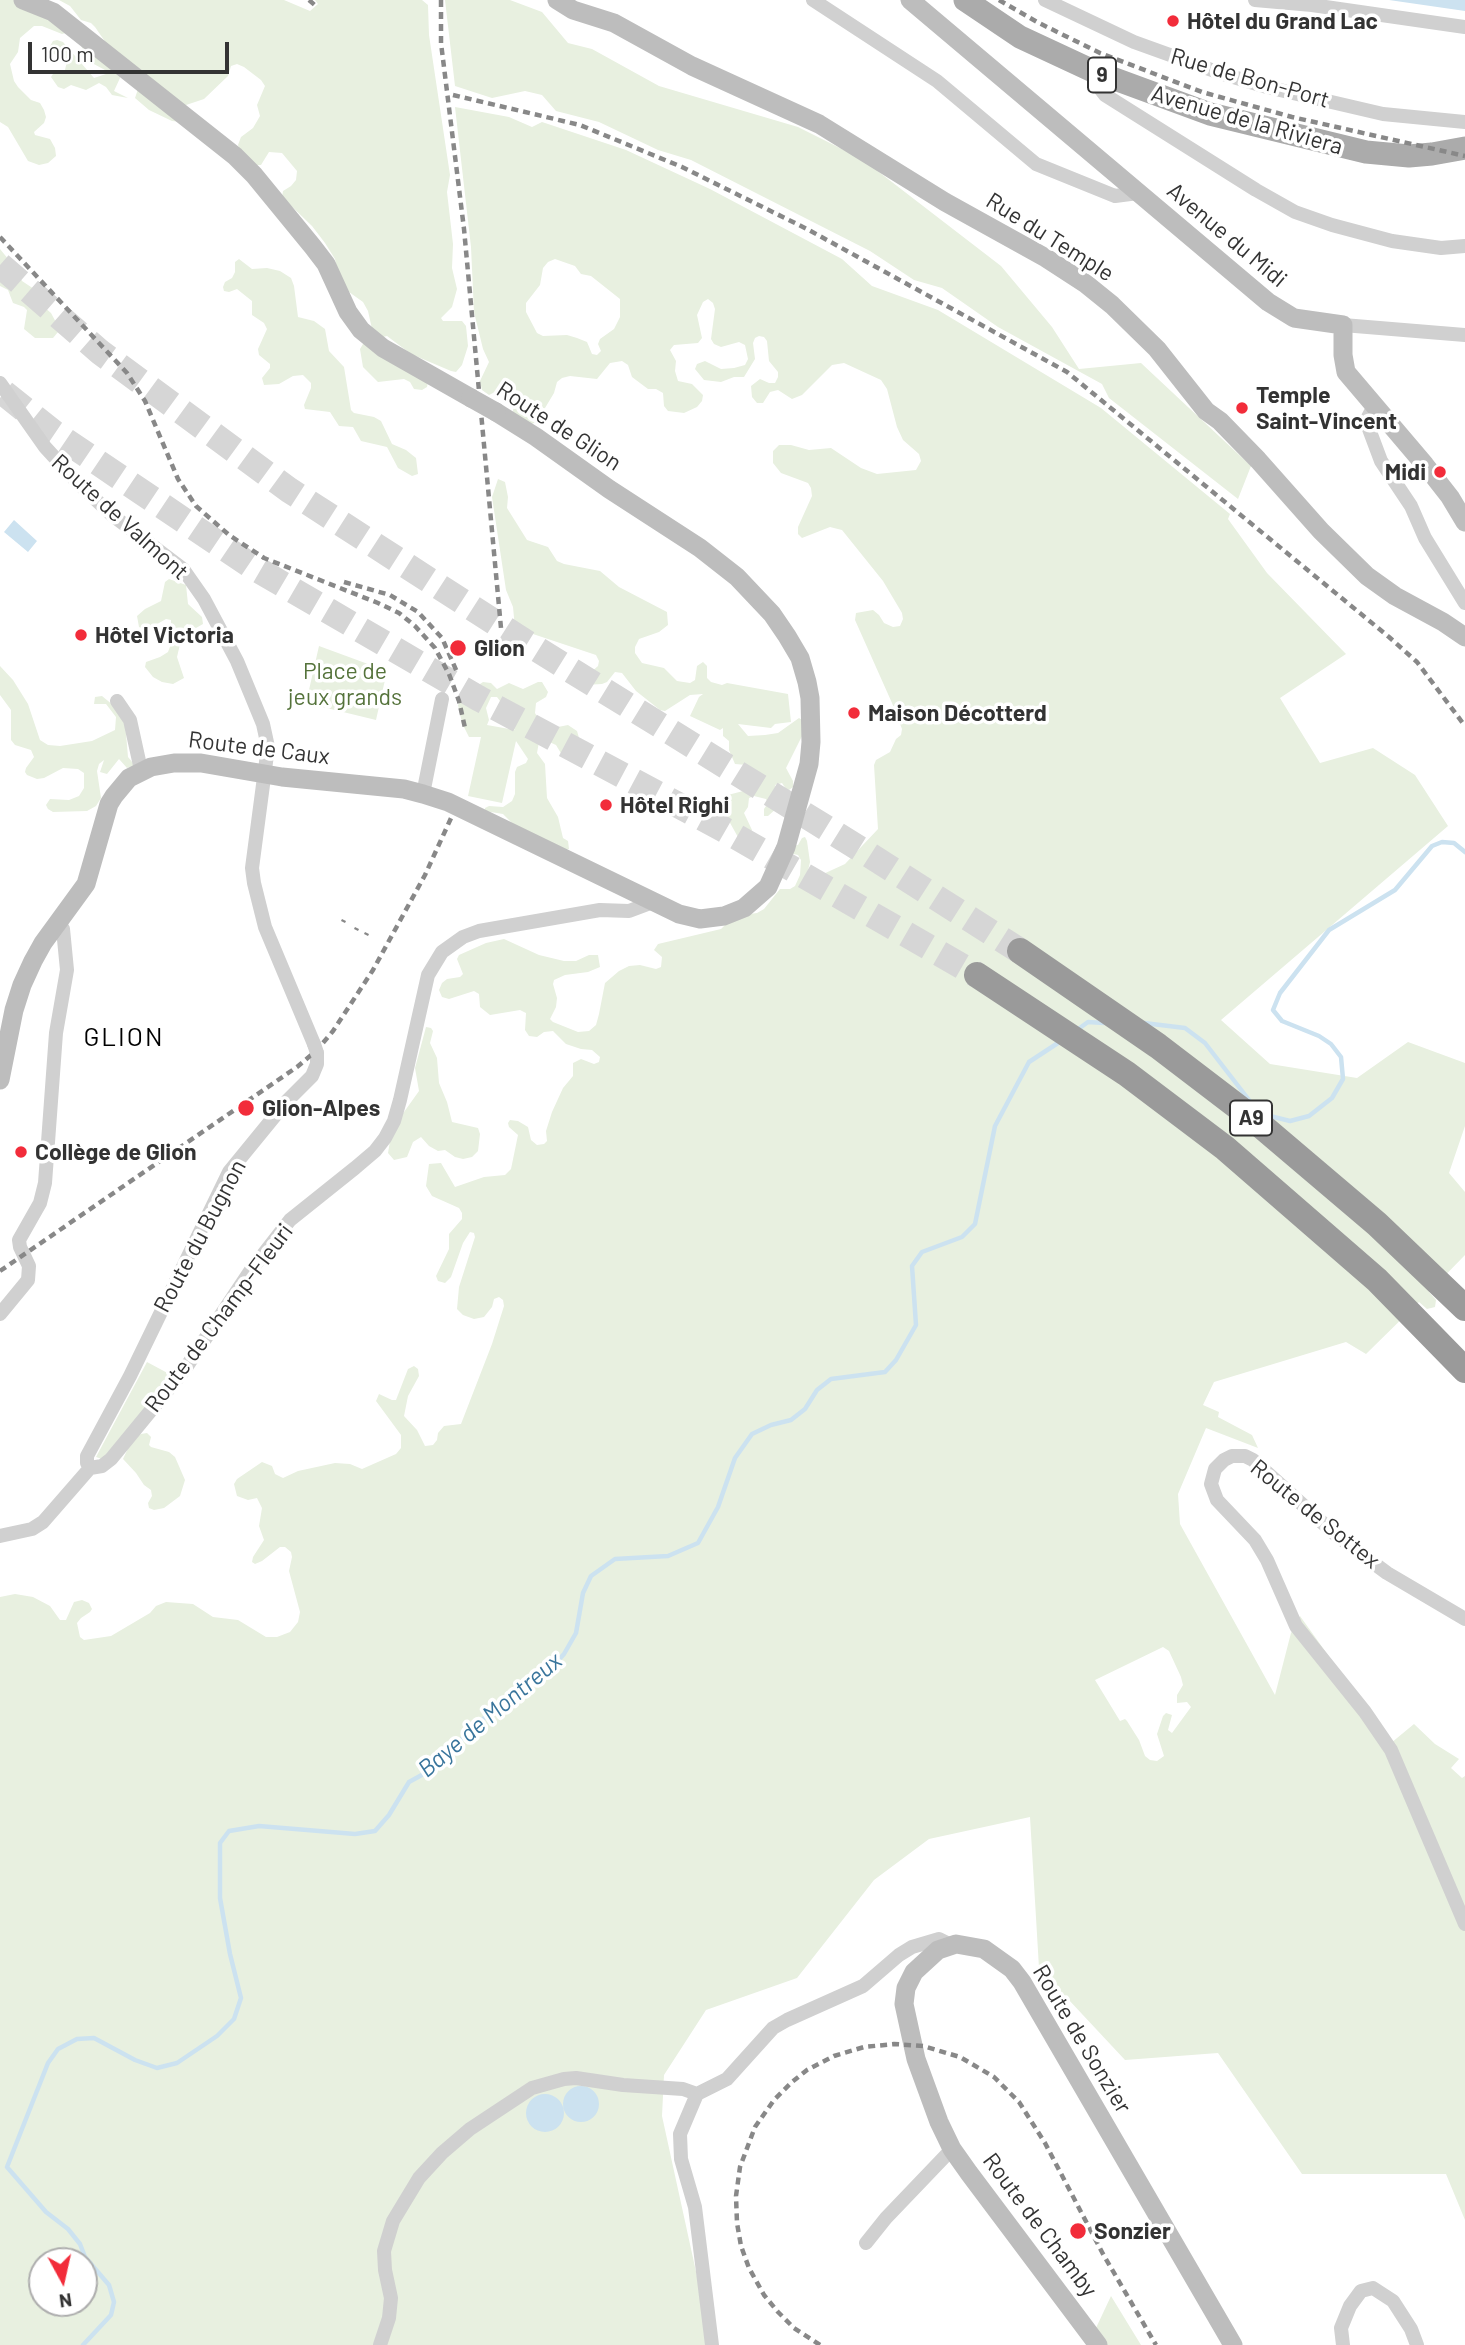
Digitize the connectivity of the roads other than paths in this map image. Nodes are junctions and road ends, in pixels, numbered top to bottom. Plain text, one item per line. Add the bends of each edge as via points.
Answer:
1 (23, 0) edge
2 (558, 0) edge
3 (813, 0) edge
4 (910, 0) edge
5 (965, 0) edge
6 (1045, 0) edge
7 (1255, 0) edge
8 (579, 6) edge
9 (1465, 27) edge
10 (1093, 71) junction
11 (1465, 122) edge
12 (1465, 148) edge
13 (1138, 193) junction
14 (1465, 246) edge
15 (1343, 325) junction
16 (1465, 335) edge
17 (0, 383) edge
18 (1375, 404) junction
19 (1458, 496) edge
20 (1465, 522) edge
21 (1465, 603) edge
22 (1465, 637) edge
23 (442, 699) dead end
24 (117, 701) dead end
25 (141, 771) junction
26 (266, 774) junction
27 (424, 794) junction
28 (653, 902) junction
29 (58, 922) junction
30 (1020, 951) tunnel mouth
31 (976, 975) tunnel mouth
32 (0, 1080) edge
33 (1465, 1308) edge
34 (0, 1314) edge
35 (1465, 1370) edge
36 (90, 1468) junction
37 (0, 1536) edge
38 (1465, 1619) edge
39 (1465, 1924) edge
40 (951, 1945) junction
41 (697, 2094) junction
42 (948, 2142) junction
43 (866, 2244) dead end
44 (380, 2345) edge
45 (712, 2345) edge
46 (1098, 2345) edge
47 (1233, 2345) edge
48 (1343, 2345) edge
49 (1417, 2345) edge

1 - 28 street, Route de Glion, bridge via 53,12 235,156 326,264 361,330 383,348 536,436 700,548 737,577 772,614 800,658 810,698 809,764 786,847 768,887 744,908 701,919
2 - 8 street
3 - 13 street via 937,81 1035,164 1115,196
4 - 13 street, Avenue du Midi
5 - 10 main road, Avenue de la Riviera / 9 via 1020,37
6 - 11 street, Rue de Bon-Port via 1134,42 1267,87 1383,114
7 - 9 street
8 - 22 street, Rue du Temple via 692,66 819,124 1086,284 1157,349 1206,411 1367,576
10 - 12 main road, Avenue de la Riviera / 9 via 1210,114 1366,152 1409,156
10 - 14 street via 1105,95 1295,212 1392,241 1441,248
13 - 15 street, Avenue du Midi via 1283,312 1300,320
15 - 16 street
15 - 18 street via 1346,372
17 - 26 street, Route de Valmont via 45,447 112,515 183,569 204,598 237,661 262,724 268,747
18 - 19 street
18 - 21 street via 1366,421 1381,461
19 - 20 street
23 - 27 street
24 - 25 street via 130,720
25 - 26 street, Route de Caux via 188,762
25 - 29 street, Route de Caux via 120,787 109,804 86,884
26 - 27 street, Route de Caux
26 - 36 street, Route du Bugnon, bridge via 252,867 254,883 265,927 317,1057 315,1070 229,1172 87,1456
27 - 28 street, Route de Caux
28 - 36 street, Route de Champ-Fleuri via 629,911 589,911 479,931 442,952 428,975 400,1100 385,1138 290,1220 185,1369 111,1459
29 - 32 street, Route de Caux via 22,985
29 - 34 street via 63,929 67,970 56,1033 45,1183 40,1203 19,1240 29,1266 28,1280
30 - 33 highway, A9 via 1251,1117 1377,1224
31 - 35 highway, A9 via 1080,1042 1268,1184 1398,1301
36 - 37 street via 43,1522
38 - 39 street, Route de Sottex via 1364,1556 1253,1460 1240,1456 1217,1466 1211,1483 1214,1496 1260,1547 1296,1626 1391,1751
40 - 41 street via 939,1939 912,1947 863,1986 780,2024 727,2079
40 - 42 street via 938,1950 914,1972 904,2004 916,2059
40 - 47 street, Route de Sonzier via 984,1949 1022,1982
41 - 44 street via 576,2078 546,2082 454,2141 419,2178 393,2221 384,2251 389,2318
41 - 45 street via 680,2134 681,2159 695,2207
42 - 43 street
42 - 46 street, Route de Chamby
48 - 49 street via 1341,2328 1350,2306 1361,2291 1373,2288 1393,2301

